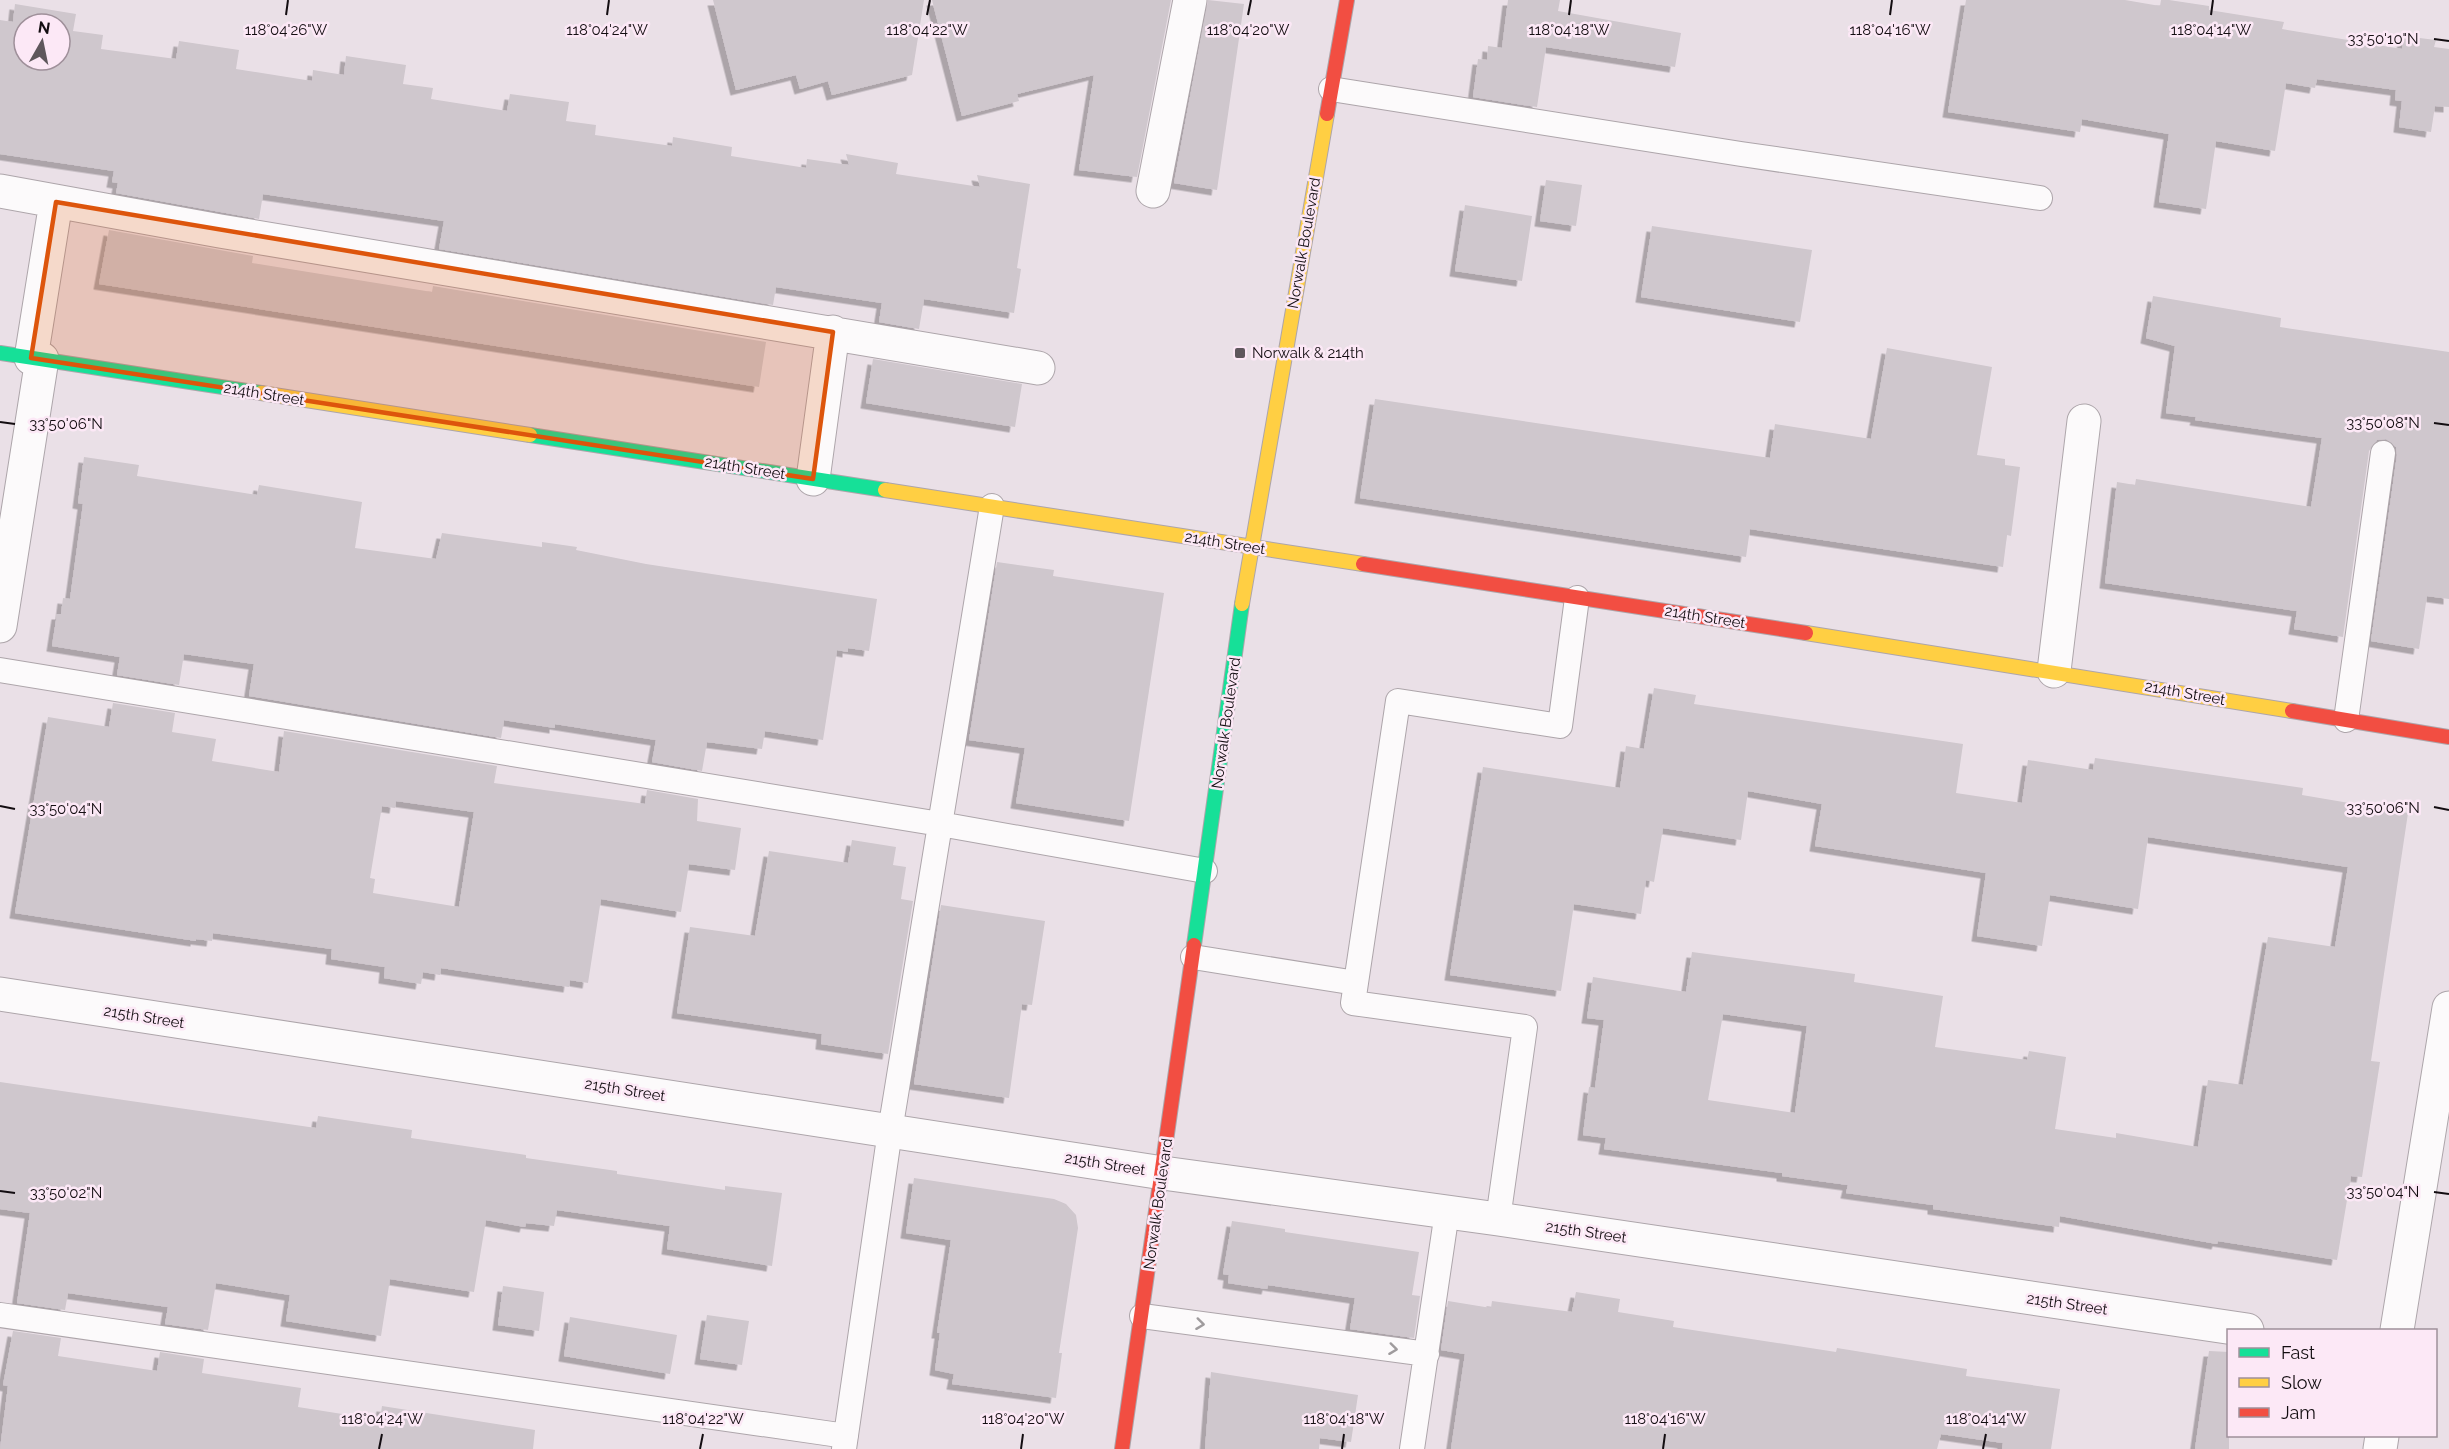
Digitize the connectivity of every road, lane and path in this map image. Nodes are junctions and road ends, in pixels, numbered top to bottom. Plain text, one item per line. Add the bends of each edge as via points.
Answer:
1 (1190, 0) edge
2 (1347, 0) edge
3 (1331, 89) junction
4 (0, 191) edge
5 (1153, 191) dead end
6 (2040, 198) dead end
7 (56, 202) junction
8 (833, 332) junction
9 (24, 357) edge
10 (1038, 368) dead end
11 (2084, 421) dead end
12 (2384, 453) dead end
13 (813, 479) junction
14 (992, 506) junction
15 (1250, 546) junction
16 (1577, 598) junction
17 (0, 626) edge
18 (0, 670) edge
19 (2054, 671) junction
20 (2346, 720) junction
21 (2449, 737) edge
22 (940, 824) junction
23 (1205, 871) junction
24 (1193, 957) junction
25 (1356, 982) junction
26 (0, 994) edge
27 (2449, 1008) edge
28 (890, 1131) junction
29 (1163, 1173) junction
30 (1447, 1212) junction
31 (1498, 1219) junction
32 (0, 1315) edge
33 (1142, 1316) junction
34 (2240, 1329) edge
35 (2397, 1329) edge
36 (1427, 1354) junction
37 (845, 1442) edge
38 (1122, 1449) edge
39 (1412, 1449) edge

1 - 5 street
2 - 3 street, Norwalk Boulevard
3 - 6 lane
3 - 15 street, Norwalk Boulevard
4 - 7 street
7 - 8 street
7 - 9 street
8 - 10 street
8 - 13 street
9 - 13 street, 214th Street
9 - 17 street
11 - 19 street
12 - 20 lane
13 - 14 street, 214th Street
14 - 15 street, 214th Street
14 - 22 lane
15 - 16 street, 214th Street
15 - 23 street, Norwalk Boulevard
16 - 19 street, 214th Street
16 - 25 lane via 1560,726 1398,701
18 - 22 lane
19 - 20 street, 214th Street
20 - 21 street, 214th Street
22 - 23 lane
22 - 28 lane
23 - 24 street, Norwalk Boulevard
24 - 25 lane
24 - 29 street, Norwalk Boulevard
25 - 31 lane via 1353,1003 1525,1027
26 - 28 street, 215th Street
27 - 35 street
28 - 29 street, 215th Street
28 - 37 lane
29 - 30 street, 215th Street
29 - 33 street, Norwalk Boulevard
30 - 31 street, 215th Street
30 - 36 lane
31 - 34 street, 215th Street
32 - 37 lane
33 -> 36 lane
33 - 38 street, Norwalk Boulevard
36 - 39 lane

